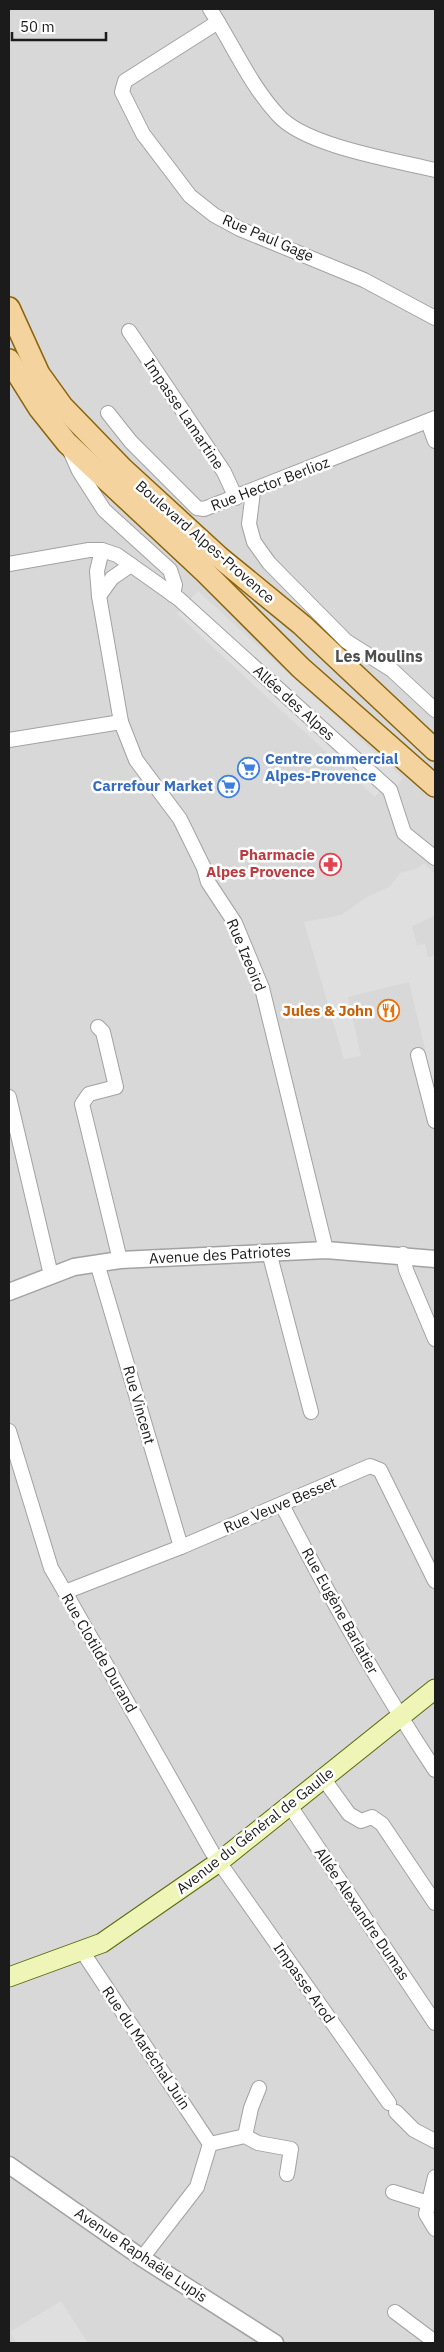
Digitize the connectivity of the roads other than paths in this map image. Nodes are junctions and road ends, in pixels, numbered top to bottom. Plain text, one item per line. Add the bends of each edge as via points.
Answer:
1 (210, 9) edge
2 (218, 22) junction
3 (435, 170) edge
4 (9, 308) edge
5 (435, 318) edge
6 (129, 331) dead end
7 (9, 360) edge
8 (108, 413) dead end
9 (432, 420) edge
10 (435, 442) edge
11 (67, 443) junction
12 (253, 492) junction
13 (236, 498) junction
14 (102, 550) junction
15 (9, 564) edge
16 (132, 565) junction
17 (98, 596) junction
18 (176, 597) junction
19 (435, 710) edge
20 (120, 722) junction
21 (9, 740) edge
22 (435, 750) edge
23 (435, 786) edge
24 (435, 858) edge
25 (98, 1027) dead end
26 (418, 1055) dead end
27 (9, 1097) edge
28 (435, 1121) edge
29 (326, 1250) junction
30 (270, 1252) junction
31 (403, 1254) junction
32 (435, 1259) edge
33 (120, 1260) junction
34 (97, 1263) junction
35 (51, 1275) junction
36 (9, 1292) edge
37 (435, 1339) edge
38 (311, 1412) dead end
39 (9, 1431) edge
40 (282, 1504) junction
41 (181, 1547) junction
42 (435, 1581) edge
43 (65, 1592) junction
44 (435, 1690) edge
45 (400, 1716) junction
46 (435, 1770) edge
47 (324, 1778) junction
48 (290, 1806) junction
49 (218, 1862) junction
50 (435, 1903) edge
51 (82, 1951) junction
52 (9, 1978) edge
53 (435, 2023) edge
54 (259, 2088) dead end
55 (245, 2136) junction
56 (435, 2141) edge
57 (210, 2144) junction
58 (9, 2165) edge
59 (287, 2174) dead end
60 (435, 2177) edge
61 (393, 2192) dead end
62 (428, 2203) junction
63 (435, 2228) edge
64 (142, 2258) junction
65 (395, 2312) dead end
66 (435, 2342) edge
67 (275, 2343) edge

1 - 2 street
2 - 3 street via 278,116 301,133
2 - 5 street, Rue Paul Gage via 125,81 122,92 143,134 190,196 214,215 240,229 364,280
4 - 22 main road, Boulevard Alpes-Provence via 39,374 62,406 123,470 219,557 302,625
6 - 13 street, Impasse Lamartine via 224,472
7 - 11 main road, Boulevard Alpes-Provence via 39,408
8 - 13 street, Rue Hector Berlioz via 131,442 197,508 204,509
9 - 10 street
9 - 12 street, Rue Hector Berlioz
11 - 18 street via 78,471 104,510 170,570
11 - 23 main road, Boulevard Alpes-Provence via 205,572 301,668
12 - 13 street, Rue Hector Berlioz
12 - 19 street via 250,524 254,542 269,563 346,641 392,670
14 - 15 street
14 - 16 street, Allée des Alpes
14 - 17 street, Rue Izeoird via 97,572
16 - 17 street via 112,578
16 - 18 street, Allée des Alpes
17 - 20 street, Rue Izeoird
18 - 24 street, Allée des Alpes via 390,790 404,833
20 - 21 street
20 - 29 street, Rue Izeoird via 136,760 180,819 208,882 235,923 262,988
25 - 33 street via 103,1032 116,1087 89,1094 82,1104
26 - 28 street
27 - 35 street
29 - 30 street, Avenue des Patriotes
29 - 31 street, Avenue des Patriotes
30 - 33 street, Avenue des Patriotes
30 - 38 street
31 - 32 street, Avenue des Patriotes
31 - 37 street via 406,1270
33 - 34 street, Avenue des Patriotes
34 - 35 street, Avenue des Patriotes
34 - 41 street, Rue Vincent
35 - 36 street, Avenue des Patriotes
39 - 43 street, Rue Clotilde Durand via 51,1568
40 - 41 street, Rue Veuve Besset
40 - 42 street, Rue Veuve Besset via 370,1466 380,1470
40 - 45 street, Rue Eugène Barlatier via 338,1612
41 - 43 street, Rue Veuve Besset
43 - 49 street, Rue Clotilde Durand
44 - 45 main road, Avenue du Général de Gaulle
45 - 46 street, Rue Eugène Barlatier
45 - 47 main road, Avenue du Général de Gaulle
47 - 48 main road, Avenue du Général de Gaulle
47 - 50 street via 349,1814 361,1821 372,1817 382,1824
48 - 49 main road, Avenue du Général de Gaulle
48 - 53 street, Allée Alexandre Dumas
49 - 51 main road, Avenue du Général de Gaulle via 102,1943
49 - 56 street, Impasse Arod via 392,2108 414,2130
51 - 52 main road, Avenue du Général de Gaulle
51 - 57 street, Rue du Maréchal Juin
54 - 55 street
55 - 57 street
55 - 59 street via 258,2143 291,2149
57 - 64 street via 197,2187
58 - 64 street, Avenue Raphaële Lupis
60 - 62 street
61 - 62 street
62 - 63 street via 426,2214
64 - 67 street, Avenue Raphaële Lupis
65 - 66 street

